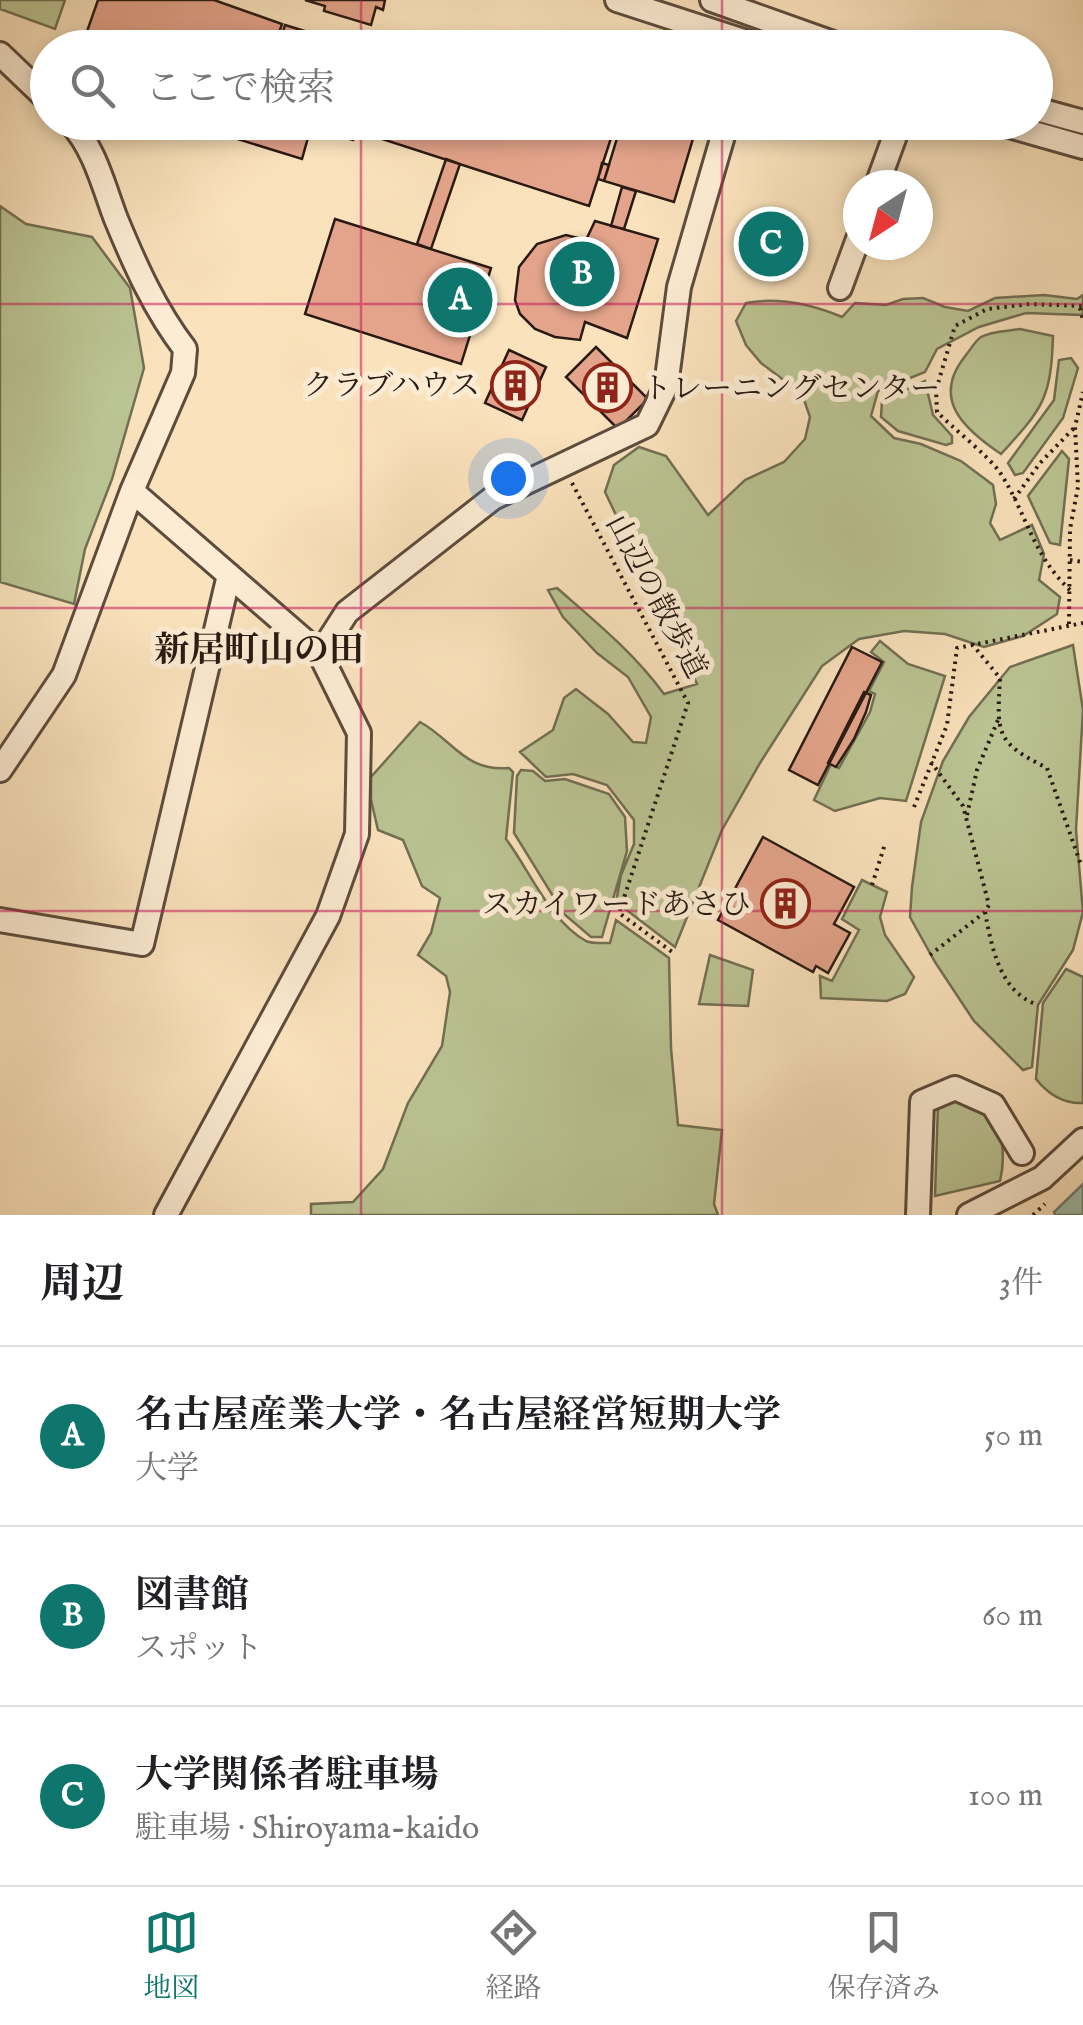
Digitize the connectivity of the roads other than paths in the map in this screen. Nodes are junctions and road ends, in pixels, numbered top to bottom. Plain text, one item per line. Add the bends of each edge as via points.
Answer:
1 (617, 0) edge
2 (712, 0) edge
3 (762, 8) edge
4 (707, 30) edge
5 (809, 30) edge
6 (0, 54) edge
7 (30, 83) edge
8 (1053, 114) edge
9 (1083, 122) edge
10 (1053, 138) edge
11 (86, 140) edge
12 (722, 140) edge
13 (894, 140) edge
14 (1083, 147) edge
15 (883, 170) edge
16 (850, 260) edge
17 (840, 288) dead end
18 (132, 491) junction
19 (229, 575) junction
20 (320, 654) junction
21 (0, 770) edge
22 (0, 920) edge
23 (1083, 1140) edge
24 (1022, 1153) dead end
25 (166, 1215) edge
26 (918, 1215) edge
27 (970, 1215) edge

1 - 4 street
2 - 3 street
3 - 5 street
6 - 7 street
8 - 9 street
10 - 14 street
11 - 18 street via 160,316 186,348 184,373
12 - 20 street via 679,287 666,386 647,426 493,498 347,612
13 - 15 street
16 - 17 street
18 - 19 street
18 - 21 street via 64,675
19 - 20 street
19 - 22 street via 142,944
20 - 25 street via 359,732 357,834 328,916
23 - 27 street via 1042,1178
24 - 26 street via 993,1105 955,1088 922,1102

